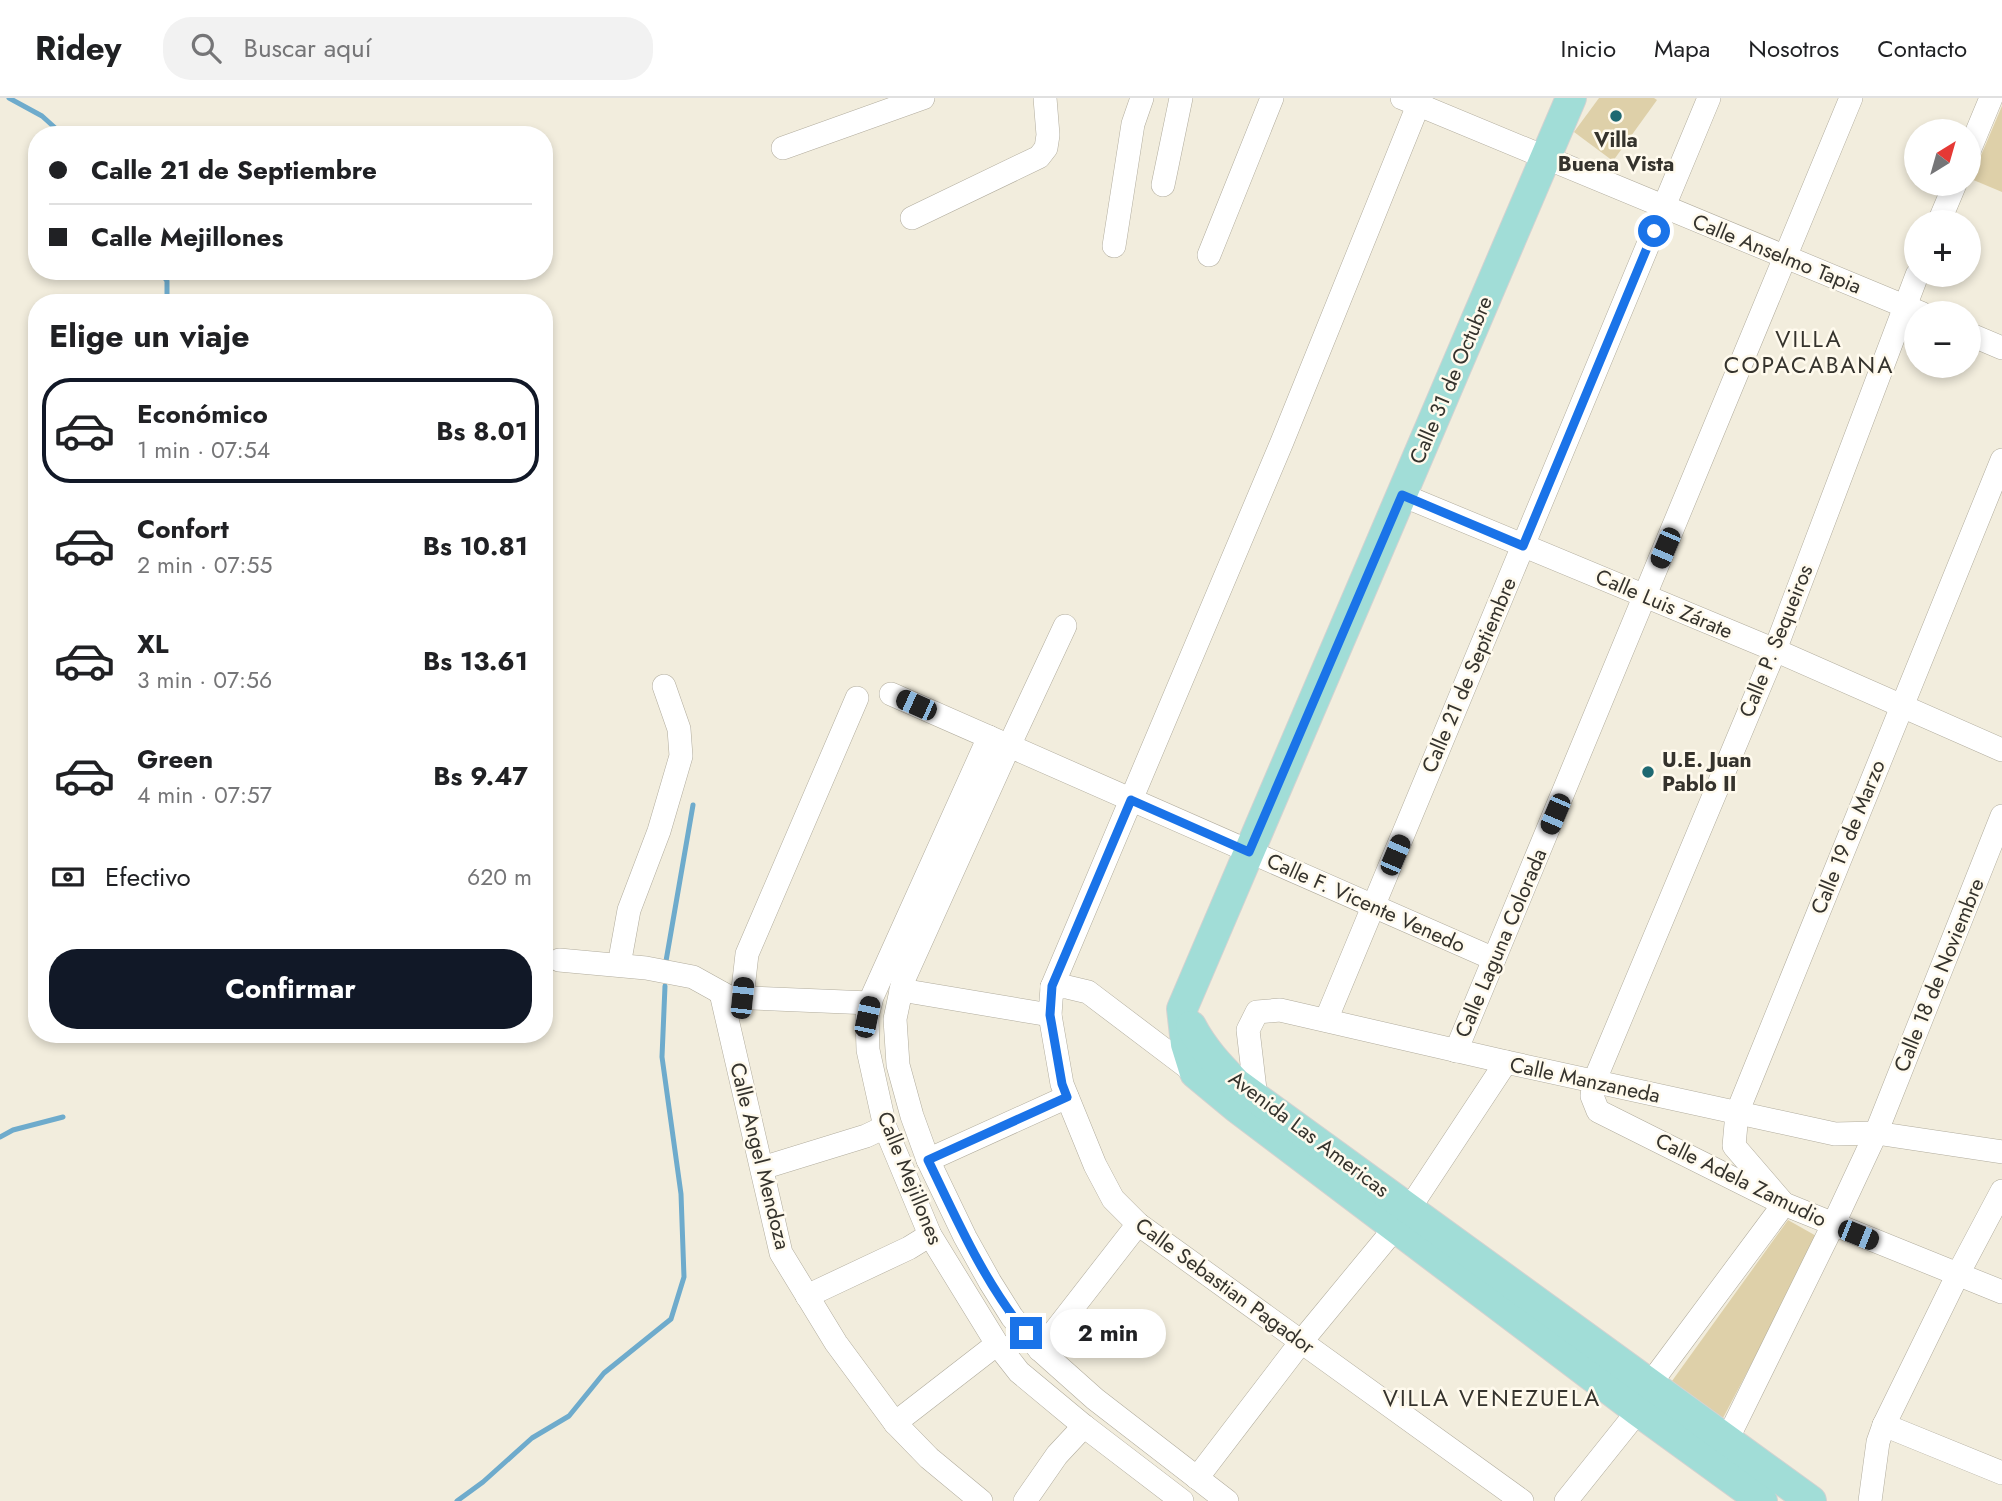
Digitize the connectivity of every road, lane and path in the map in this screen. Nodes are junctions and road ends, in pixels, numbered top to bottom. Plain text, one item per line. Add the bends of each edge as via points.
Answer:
1 (923, 98) edge
2 (1045, 98) edge
3 (1142, 98) edge
4 (1181, 98) edge
5 (1272, 98) edge
6 (1571, 98) edge
7 (1709, 98) edge
8 (1851, 98) edge
9 (1991, 98) edge
10 (1414, 100) edge
11 (1981, 122) edge
12 (783, 148) dead end
13 (1546, 158) junction
14 (1163, 185) dead end
15 (1664, 207) junction
16 (912, 218) dead end
17 (1114, 246) dead end
18 (1209, 255) dead end
19 (1785, 258) junction
20 (1904, 307) edge
21 (1904, 330) edge
22 (1981, 339) edge
23 (2002, 348) edge
24 (2002, 460) edge
25 (1402, 495) junction
26 (1523, 546) junction
27 (1645, 596) junction
28 (1065, 626) dead end
29 (1774, 650) junction
30 (664, 686) dead end
31 (891, 694) dead end
32 (857, 698) dead end
33 (1901, 706) junction
34 (999, 742) junction
35 (2002, 750) edge
36 (1131, 800) junction
37 (2002, 816) edge
38 (1249, 852) junction
39 (1373, 906) junction
40 (1494, 959) junction
41 (559, 960) dead end
42 (620, 965) junction
43 (1052, 986) junction
44 (901, 990) junction
45 (732, 995) junction
46 (870, 1003) junction
47 (1182, 1009) junction
48 (1050, 1015) junction
49 (1326, 1020) junction
50 (1456, 1051) junction
51 (1506, 1062) junction
52 (1195, 1073) junction
53 (1594, 1082) junction
54 (1067, 1097) junction
55 (1256, 1098) junction
56 (1737, 1113) junction
57 (885, 1127) junction
58 (1876, 1133) junction
59 (2002, 1152) edge
60 (928, 1160) junction
61 (762, 1168) junction
62 (2002, 1191) edge
63 (1784, 1204) junction
64 (1402, 1218) junction
65 (1138, 1224) junction
66 (1833, 1225) junction
67 (930, 1236) junction
68 (1958, 1274) junction
69 (2002, 1292) edge
70 (807, 1296) junction
71 (1301, 1342) junction
72 (997, 1344) junction
73 (1040, 1350) junction
74 (1650, 1384) junction
75 (1638, 1411) junction
76 (895, 1423) junction
77 (1884, 1425) junction
78 (1084, 1426) junction
79 (1727, 1440) junction
80 (2002, 1473) edge
81 (1197, 1478) junction
82 (1178, 1500) edge
83 (981, 1501) edge
84 (1025, 1501) edge
85 (1227, 1501) edge
86 (1522, 1501) edge
87 (1566, 1501) edge
88 (1762, 1501) edge
89 (1811, 1501) edge
90 (1870, 1501) edge

1 - 12 street
2 - 16 street via 1048,135 1039,158
3 - 17 street via 1133,124
4 - 14 street
5 - 18 street
6 - 13 main road, Calle 31 de Octubre
7 - 15 street, Calle 21 de Septiembre
8 - 19 street, Calle Laguna Colorada
9 - 11 street
10 - 13 street, Calle Anselmo Tapia
10 - 36 street, Calle Sebastian Pagador via 1282,442
13 - 15 street, Calle Anselmo Tapia
13 - 25 main road, Calle 31 de Octubre
15 - 19 street, Calle Anselmo Tapia
15 - 26 street, Calle 21 de Septiembre
19 - 20 street, Calle Anselmo Tapia
19 - 27 street, Calle Laguna Colorada
21 - 29 street, Calle P. Sequeiros
22 - 23 street
24 - 33 street, Calle 19 de Marzo
25 - 26 street, Calle Luis Zárate
25 - 38 main road, Calle 31 de Octubre
26 - 27 street, Calle Luis Zárate
26 - 39 street, Calle 21 de Septiembre
27 - 29 street, Calle Luis Zárate
27 - 40 street, Calle Laguna Colorada
28 - 34 street
29 - 33 street, Calle Luis Zárate
29 - 53 street, Calle P. Sequeiros
30 - 42 street via 679,729 681,755 629,909
31 - 34 street, Calle F. Vicente Venedo
32 - 45 street, Calle Angel Mendoza
33 - 35 street, Calle Luis Zárate
33 - 56 street, Calle 19 de Marzo
34 - 36 street, Calle F. Vicente Venedo
34 - 44 street, Calle Mejillones
34 - 46 street, Calle Mejillones
36 - 38 street, Calle F. Vicente Venedo
36 - 43 street, Calle Sebastian Pagador
37 - 58 street, Calle 18 de Noviembre
38 - 39 street, Calle F. Vicente Venedo
38 - 47 main road, Calle 31 de Octubre
39 - 40 street, Calle F. Vicente Venedo
39 - 49 street, Calle 21 de Septiembre
40 - 50 street, Calle Laguna Colorada
41 - 42 street
42 - 45 street via 693,977
43 - 48 street, Calle Sebastian Pagador
43 - 52 street via 1088,992
44 - 48 street
44 - 60 street, Calle Mejillones via 895,1019 898,1065
45 - 46 street
45 - 61 street, Calle Angel Mendoza
46 - 57 street, Calle Mejillones via 868,1050
47 - 52 main road, Avenida Las Americas
47 - 55 main road, Avenida Las Americas via 1212,1059
48 - 54 street, Calle Sebastian Pagador
49 - 50 street, Calle Manzaneda
49 - 55 street, Calle Manzaneda via 1280,1010 1257,1012 1248,1030
50 - 51 street, Calle Manzaneda
51 - 53 street, Calle Manzaneda
51 - 64 street
52 - 64 main road, Avenida Las Americas via 1247,1115
53 - 56 street, Calle Manzaneda
53 - 63 street, Calle Adela Zamudio via 1592,1096 1598,1111
54 - 60 street
54 - 65 street, Calle Sebastian Pagador via 1113,1199
55 - 64 main road, Avenida Las Americas
56 - 58 street, Calle Manzaneda via 1835,1134
56 - 63 street, Calle 19 de Marzo via 1734,1146
57 - 61 street
57 - 67 street, Calle Mejillones
58 - 59 street, Calle Manzaneda
58 - 66 street, Calle 18 de Noviembre
60 - 73 street, Calle Mejillones via 990,1282
61 - 70 street, Calle Angel Mendoza via 781,1253
62 - 68 street
63 - 66 street, Calle Adela Zamudio
63 - 74 street
64 - 71 street
64 - 74 main road, Avenida Las Americas
64 - 75 main road, Avenida Las Americas
65 - 71 street, Calle Sebastian Pagador
65 - 73 street
66 - 68 street, Calle Adela Zamudio
66 - 79 street, Calle 18 de Noviembre
67 - 70 street
67 - 72 street, Calle Mejillones
68 - 69 street, Calle Adela Zamudio
68 - 77 street
70 - 76 street, Calle Angel Mendoza
71 - 81 street
71 - 86 street, Calle Sebastian Pagador
72 - 76 street
72 - 78 street, Calle Mejillones via 1019,1372
73 - 81 street, Calle Mejillones
74 - 79 main road, Avenida Las Americas
75 - 87 street
75 - 88 main road, Avenida Las Americas
76 - 83 street, Calle Angel Mendoza
77 - 80 street
77 - 90 street
78 - 82 street, Calle Mejillones
78 - 84 street
79 - 89 main road, Avenida Las Americas
81 - 85 street, Calle Mejillones

